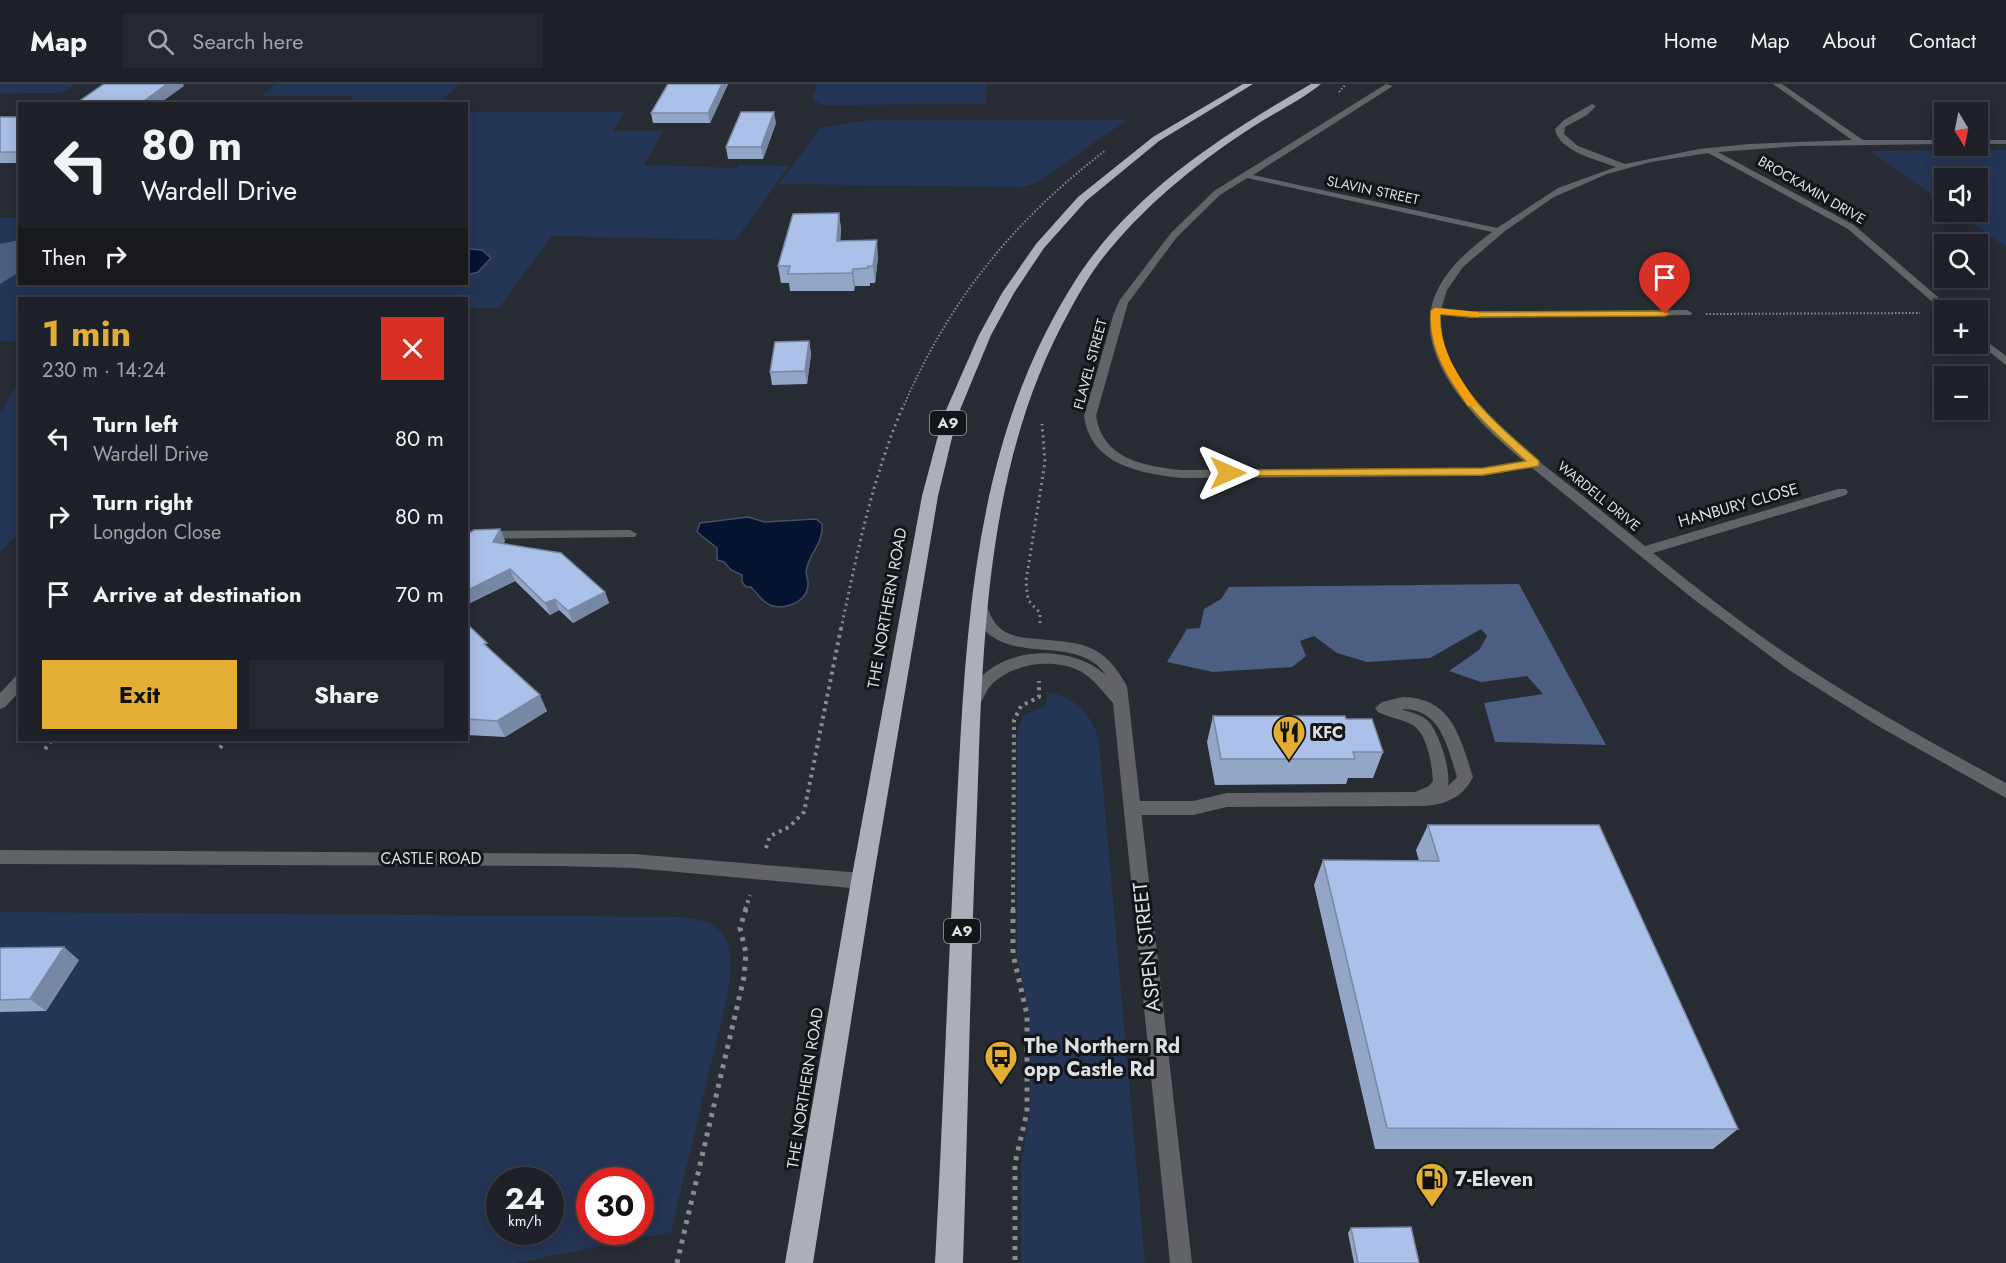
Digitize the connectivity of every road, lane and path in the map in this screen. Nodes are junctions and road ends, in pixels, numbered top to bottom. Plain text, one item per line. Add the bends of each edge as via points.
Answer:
1 (1249, 84) edge
2 (1317, 84) edge
3 (1777, 84) edge
4 (1389, 86) dead end
5 (1592, 106) dead end
6 (1934, 142) edge
7 (1988, 142) edge
8 (2006, 142) edge
9 (1862, 143) junction
10 (1711, 151) junction
11 (1624, 167) junction
12 (1243, 176) junction
13 (1498, 231) junction
14 (1936, 300) edge
15 (1435, 311) junction
16 (1921, 313) dead end
17 (1687, 314) joint
18 (1988, 346) edge
19 (2006, 362) edge
20 (1535, 463) junction
21 (1842, 492) dead end
22 (630, 534) dead end
23 (468, 535) edge
24 (1643, 551) junction
25 (978, 600) junction
26 (1039, 682) dead end
27 (18, 683) edge
28 (1121, 702) junction
29 (0, 703) edge
30 (972, 705) junction
31 (51, 741) edge
32 (225, 741) edge
33 (220, 748) dead end
34 (45, 749) dead end
35 (2006, 791) edge
36 (1415, 799) junction
37 (1132, 808) junction
38 (0, 856) edge
39 (862, 881) junction
40 (744, 914) dead end
41 (677, 1263) edge
42 (799, 1263) edge
43 (949, 1263) edge
44 (1015, 1263) edge
45 (1181, 1263) edge

1 - 39 highway, THE NORTHERN ROAD / A9 via 1156,139 1082,199 1040,246 1008,292 985,335 950,417 930,496
2 - 25 highway, A9 via 1214,146 1104,248 1080,281 1040,357 1020,406 987,528
3 - 9 street
4 - 12 street, FLAVEL STREET
5 - 11 street via 1562,125 1560,135 1575,148
6 - 9 street, WARDELL DRIVE
7 - 8 street
9 - 10 street, WARDELL DRIVE
10 - 11 street, WARDELL DRIVE
10 - 14 street, BROCKAMIN DRIVE via 1851,227
11 - 13 street, WARDELL DRIVE via 1562,190
12 - 13 street, SLAVIN STREET
12 - 20 street, FLAVEL STREET via 1196,211 1124,303 1090,416 1094,435 1103,447 1136,465 1181,474 1483,472
13 - 15 street, WARDELL DRIVE via 1452,271
15 - 17 street via 1471,315
15 - 20 street, WARDELL DRIVE via 1440,350 1455,381 1486,419
16 - 17 path
18 - 19 street
20 - 24 street, WARDELL DRIVE
21 - 24 street, HANBURY CLOSE
22 - 23 street
24 - 35 street, WARDELL DRIVE via 1726,618 1807,675
25 - 28 street, ASPEN STREET via 981,615 997,633 1011,640 1080,649 1097,657 1110,669 1119,686
25 - 30 highway, A9
26 - 44 path via 1039,698 1021,706 1014,720 1013,954 1027,1015 1027,1112 1015,1163
27 - 29 street
28 - 30 street via 1083,666 1035,660 999,670 985,681
28 - 37 street, ASPEN STREET
30 - 43 highway, A9
31 - 34 path
32 - 33 path
36 - 36 street via 1432,793 1441,777 1429,734 1420,723 1383,708 1394,704 1418,704 1439,714 1446,723 1464,777 1456,791
36 - 37 street via 1227,800 1193,808
37 - 45 street, ASPEN STREET
38 - 39 street, CASTLE ROAD via 568,859
39 - 42 highway, THE NORTHERN ROAD / A9
40 - 41 path via 740,928 746,953 744,977

